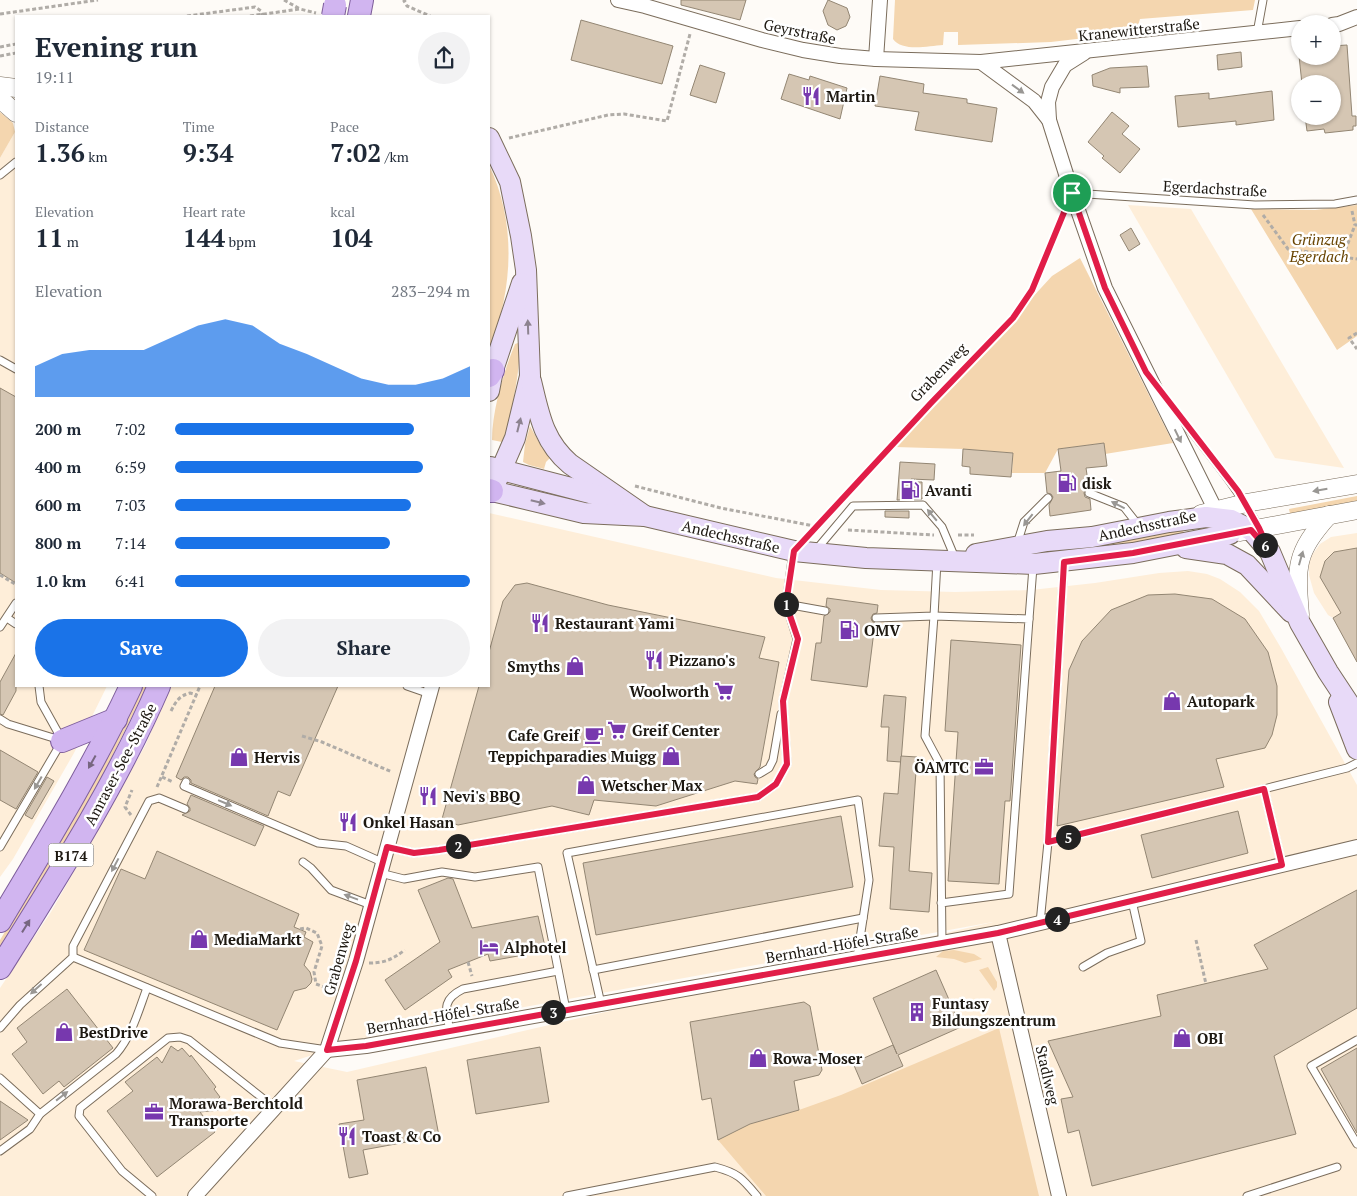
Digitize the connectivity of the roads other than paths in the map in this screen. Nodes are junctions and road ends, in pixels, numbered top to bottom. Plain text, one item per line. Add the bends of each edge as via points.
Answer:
1 (618, 0) edge
2 (880, 0) edge
3 (1263, 0) edge
4 (1357, 17) edge
5 (1341, 23) edge
6 (1291, 29) edge
7 (1257, 33) junction
8 (1088, 51) junction
9 (876, 59) junction
10 (981, 62) junction
11 (0, 86) edge
12 (15, 88) edge
13 (0, 98) edge
14 (15, 111) edge
15 (1050, 120) junction
16 (490, 140) edge
17 (15, 163) edge
18 (0, 175) edge
19 (1072, 193) junction
20 (1357, 200) edge
21 (526, 270) junction
22 (0, 360) edge
23 (15, 368) edge
24 (530, 376) junction
25 (1149, 376) junction
26 (490, 379) edge
27 (492, 483) edge
28 (1357, 484) edge
29 (1089, 493) dead end
30 (1048, 498) dead end
31 (1246, 504) junction
32 (1357, 510) edge
33 (1329, 515) junction
34 (645, 516) junction
35 (1223, 521) junction
36 (1140, 528) junction
37 (1255, 529) junction
38 (1016, 547) junction
39 (1167, 547) junction
40 (794, 551) junction
41 (814, 553) junction
42 (946, 559) junction
43 (1064, 562) junction
44 (1034, 564) junction
45 (1247, 565) junction
46 (786, 604) junction
47 (15, 605) edge
48 (825, 611) dead end
49 (934, 616) junction
50 (7, 618) junction
51 (876, 618) dead end
52 (1029, 618) junction
53 (15, 623) edge
54 (1300, 623) junction
55 (0, 627) edge
56 (1328, 672) junction
57 (39, 687) edge
58 (131, 687) edge
59 (159, 687) edge
60 (412, 687) edge
61 (431, 690) edge
62 (783, 701) junction
63 (1357, 716) edge
64 (0, 718) edge
65 (116, 719) junction
66 (62, 740) junction
67 (1357, 749) edge
68 (1357, 763) edge
69 (759, 774) dead end
70 (186, 782) dead end
71 (1264, 789) junction
72 (185, 809) dead end
73 (1048, 842) junction
74 (0, 847) edge
75 (387, 847) junction
76 (1357, 847) edge
77 (303, 862) dead end
78 (1282, 865) junction
79 (381, 867) junction
80 (1132, 901) junction
81 (941, 903) junction
82 (371, 905) junction
83 (863, 918) junction
84 (0, 921) edge
85 (1040, 923) junction
86 (998, 933) junction
87 (942, 943) junction
88 (73, 957) junction
89 (857, 958) junction
90 (1083, 967) dead end
91 (0, 968) edge
92 (593, 970) junction
93 (558, 971) junction
94 (148, 988) junction
95 (601, 1004) junction
96 (566, 1010) junction
97 (0, 1028) edge
98 (450, 1031) junction
99 (1357, 1040) edge
100 (327, 1050) junction
101 (0, 1078) edge
102 (276, 1108) junction
103 (40, 1114) junction
104 (1357, 1144) edge
105 (0, 1151) edge
106 (1337, 1167) dead end
107 (152, 1196) edge
108 (195, 1196) edge
109 (567, 1196) edge
110 (757, 1196) edge
111 (1059, 1196) edge
112 (1247, 1196) edge

1 - 9 street, Geyrstraße via 803,50
2 - 9 street
3 - 7 lane
4 - 5 street
6 - 7 street, Kranewitterstraße
7 - 8 street, Kranewitterstraße
8 - 10 street, Kranewitterstraße
8 - 15 street via 1065,64 1052,87 1048,102
9 - 10 street, Geyrstraße
10 -> 15 street via 1034,100
11 - 12 street
13 - 14 street
15 - 19 street
16 - 21 main road via 510,182
17 - 18 lane
19 - 20 lane, Egerdachstraße via 1255,205 1335,204
19 - 25 street via 1105,288
24 -> 21 main road
21 - 26 main road
22 - 23 lane
27 -> 24 main road via 515,438
24 - 34 main road via 543,428 559,455
25 - 31 lane
25 -> 35 street
27 -> 34 main road, Andechsstraße via 584,513
27 - 34 main road, Andechsstraße via 526,476 594,494
28 -> 31 street, Andechsstraße
36 -> 29 lane via 1124,507
30 -> 38 lane via 1024,522
31 - 35 street, Andechsstraße
31 - 37 lane
32 - 33 street
33 - 37 street
54 -> 33 street via 1297,577 1300,558
34 - 40 main road, Andechsstraße
35 - 36 main road, Andechsstraße via 1206,517
35 - 37 main road via 1231,520
35 - 39 main road, Andechsstraße
35 - 45 main road
36 - 38 main road, Andechsstraße
37 - 54 main road via 1270,552
38 - 42 main road, Andechsstraße
39 - 43 main road, Andechsstraße
39 - 45 main road via 1226,554
40 - 41 main road, Andechsstraße
40 - 46 lane
41 - 42 main road, Andechsstraße via 866,558
42 -> 41 lane via 946,536 923,505 853,506
42 - 44 main road, Andechsstraße
42 - 49 lane
43 - 44 main road, Andechsstraße
43 - 73 lane
44 - 52 lane
45 - 54 main road
46 - 48 lane
46 - 62 lane via 798,639
47 - 50 lane
49 - 51 lane
49 - 52 lane
49 - 81 lane via 925,736 940,764
50 - 53 lane
50 - 55 lane
52 - 81 lane via 1009,894
54 - 56 main road
56 - 63 main road
56 - 67 main road
57 - 66 lane via 41,702
58 - 65 main road, Amraser-See-Straße / B174
91 -> 59 main road, Amraser-See-Straße / B174 via 75,848 135,738
60 - 61 lane
61 - 75 street, Grabenweg
62 - 69 lane via 773,760 769,768
62 - 75 lane via 787,764 776,784 758,797 439,850 414,853
64 - 66 lane via 8,724
65 - 66 main road
65 -> 84 main road, Amraser-See-Straße / B174
66 -> 74 lane
68 - 71 lane
70 -> 79 lane via 184,786 318,843 346,846
71 - 73 lane
71 - 78 lane
72 -> 88 lane via 159,798 149,800 73,946
73 - 85 lane
75 - 79 street, Grabenweg
76 - 78 street, Bernhard-Höfel-Straße
82 -> 77 lane via 331,890
78 - 80 street, Bernhard-Höfel-Straße
79 - 82 street, Grabenweg
79 - 93 lane via 404,879 442,872 475,877 538,867
80 - 85 street, Bernhard-Höfel-Straße
80 - 90 lane via 1141,941 1107,953
81 - 87 lane
82 - 100 street, Grabenweg
83 - 89 lane
83 - 92 lane
83 - 92 lane via 869,880 858,800 567,853
85 - 86 street, Bernhard-Höfel-Straße
86 - 87 street, Bernhard-Höfel-Straße
86 - 111 street, Stadlweg
87 - 89 street, Bernhard-Höfel-Straße
88 - 94 lane
88 -> 97 lane via 20,1005
89 - 95 street, Bernhard-Höfel-Straße
92 - 95 lane
93 - 96 lane
93 - 98 lane via 454,994 446,1008
94 - 100 lane via 280,1043
103 -> 94 lane via 116,1054
95 - 96 street, Bernhard-Höfel-Straße
96 - 98 street, Bernhard-Höfel-Straße
98 - 100 street, Bernhard-Höfel-Straße
99 - 104 lane via 1311,1066
100 - 102 street, Grabenweg
101 - 103 lane
102 - 107 lane via 189,1040 168,1038 80,1108 79,1116 122,1171
102 - 108 street, Grabenweg
103 - 105 lane via 30,1128
106 - 112 lane
109 - 110 lane via 715,1167 731,1171

